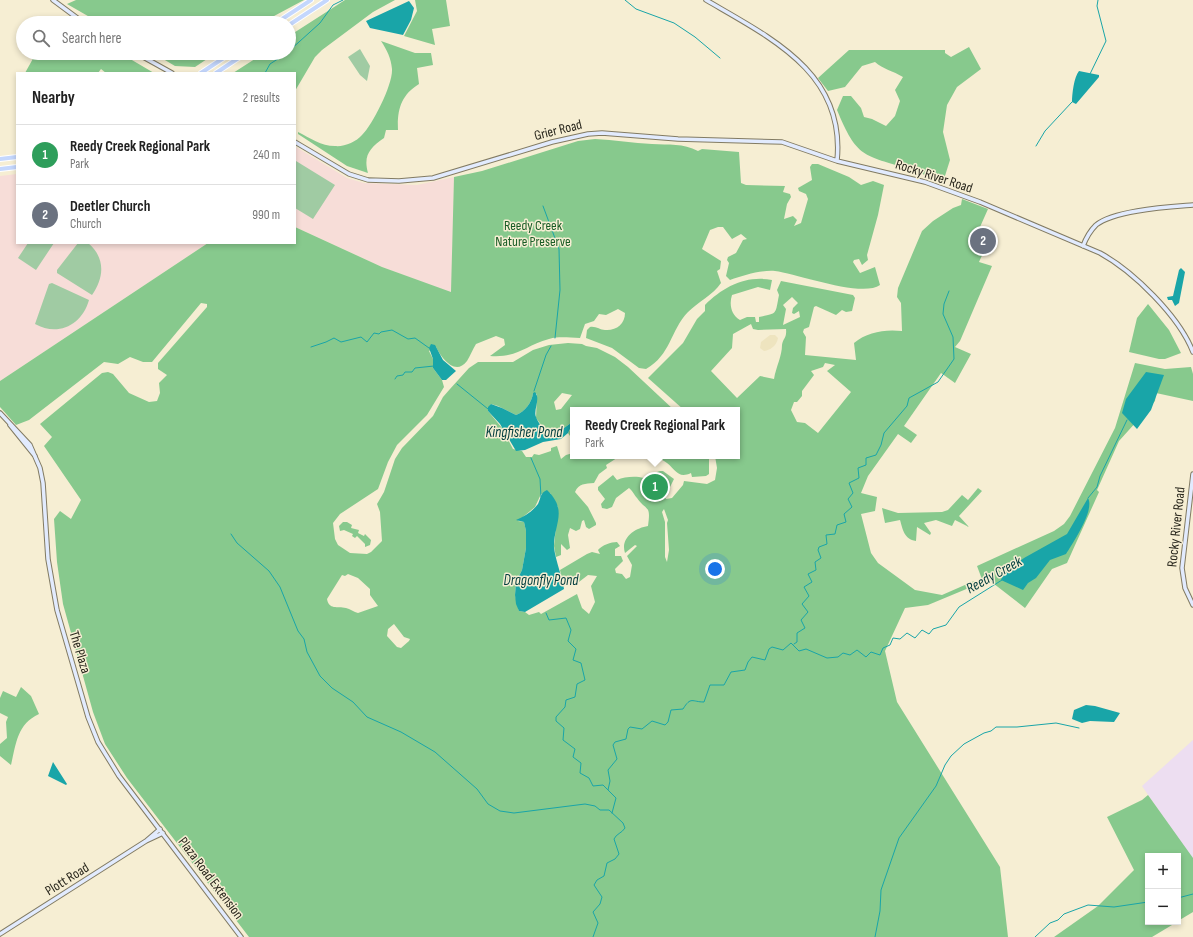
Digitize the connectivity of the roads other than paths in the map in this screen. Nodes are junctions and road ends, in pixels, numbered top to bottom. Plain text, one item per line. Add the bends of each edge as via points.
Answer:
1 (52, 0) edge
2 (312, 0) edge
3 (327, 0) edge
4 (706, 0) edge
5 (74, 16) edge
6 (287, 16) edge
7 (296, 20) edge
8 (149, 60) edge
9 (220, 60) edge
10 (236, 60) edge
11 (170, 72) edge
12 (202, 72) edge
13 (218, 72) edge
14 (296, 143) edge
15 (839, 148) junction
16 (16, 157) edge
17 (827, 157) junction
18 (0, 160) edge
19 (838, 161) junction
20 (16, 167) edge
21 (0, 169) edge
22 (1193, 205) edge
23 (1082, 246) junction
24 (1193, 352) edge
25 (0, 413) edge
26 (1193, 474) edge
27 (1193, 605) edge
28 (160, 829) junction
29 (163, 833) junction
30 (146, 841) junction
31 (0, 934) edge
32 (241, 937) edge

1 - 5 street
2 - 6 main road
3 - 7 main road
4 - 15 street via 777,43 810,74 833,110
8 - 11 street
9 - 12 main road
10 - 13 main road
14 - 17 street, Grier Road via 349,174 368,180 433,178 568,138 597,133 671,139 782,142
15 - 17 street via 835,154
15 - 19 street
16 - 18 main road
17 - 19 street, Grier Road
19 - 23 street, Rocky River Road via 925,182 980,202
20 - 21 main road
22 - 23 street via 1146,210 1108,219 1096,226
23 - 24 street, Rocky River Road via 1111,259 1130,273 1177,323
25 - 28 street, The Plaza via 26,440 40,468 55,604 98,742 112,766
26 - 27 street, Rocky River Road via 1182,568 1185,588
28 - 29 street, The Plaza
28 - 30 street, Plott Road
29 - 30 street, Plott Road
29 - 32 street, Plaza Road Extension
30 - 31 street, Plott Road

